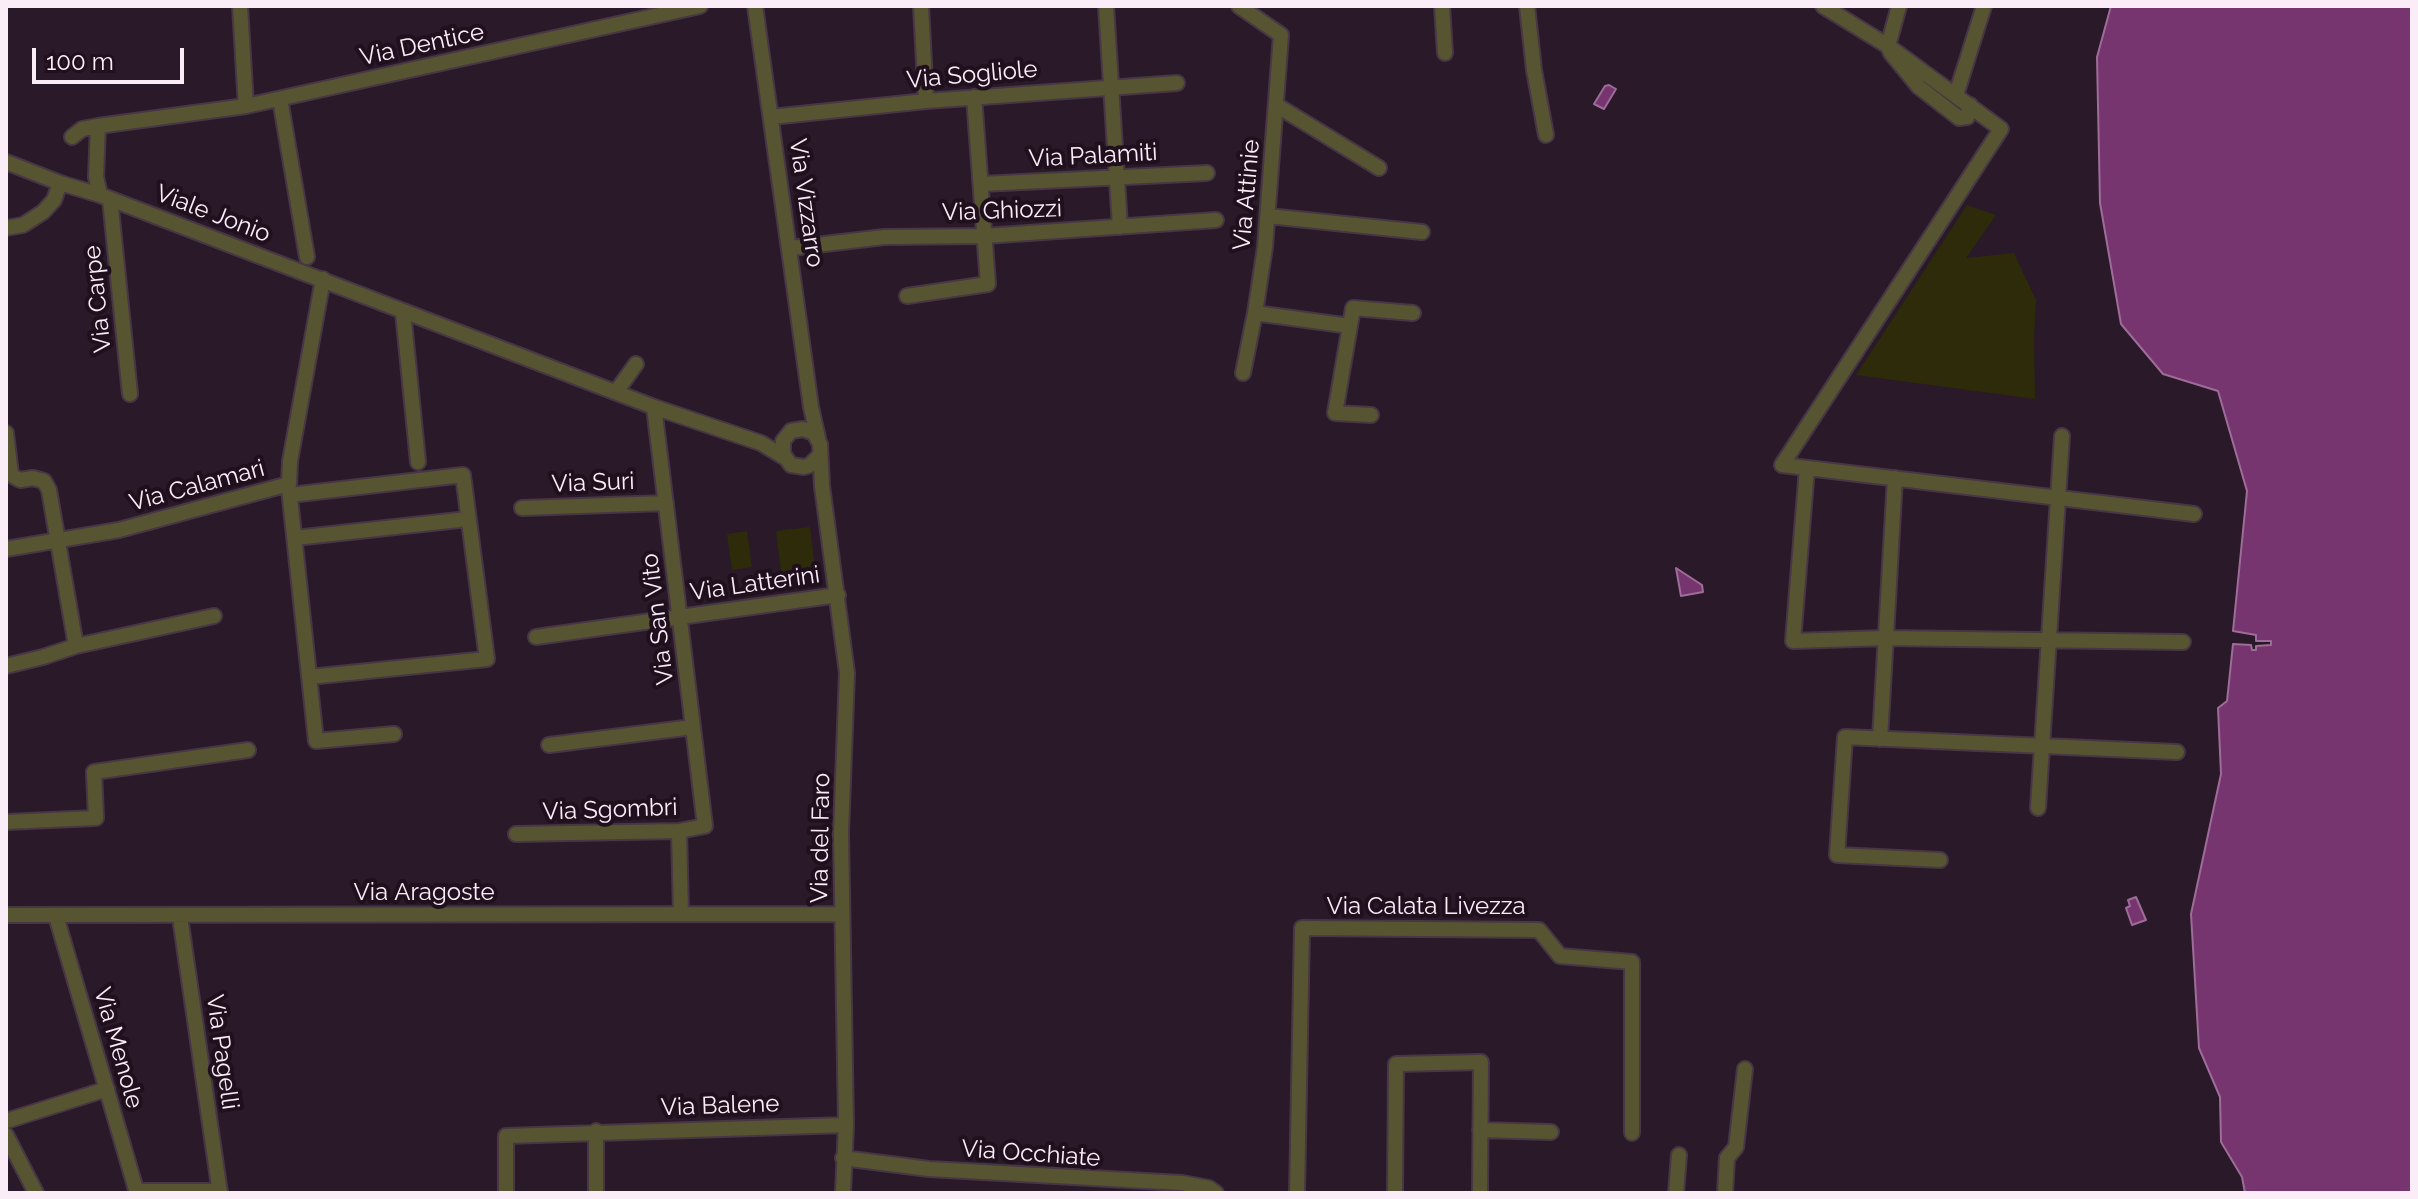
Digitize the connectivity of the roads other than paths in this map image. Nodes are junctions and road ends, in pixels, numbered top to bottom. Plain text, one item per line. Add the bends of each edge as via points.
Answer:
1 (240, 6) edge
2 (700, 6) edge
3 (755, 6) edge
4 (921, 6) edge
5 (1106, 6) edge
6 (1239, 6) edge
7 (1442, 6) edge
8 (1527, 6) edge
9 (1823, 6) edge
10 (1899, 6) edge
11 (1984, 6) edge
12 (1888, 46) junction
13 (1445, 53) dead end
14 (1177, 83) dead end
15 (1112, 87) junction
16 (1956, 95) junction
17 (974, 97) junction
18 (280, 99) junction
19 (926, 101) junction
20 (1276, 105) junction
21 (1970, 105) junction
22 (246, 106) junction
23 (771, 117) junction
24 (98, 126) junction
25 (1546, 135) dead end
26 (72, 137) dead end
27 (6, 162) edge
28 (1379, 168) dead end
29 (1207, 173) dead end
30 (96, 177) junction
31 (1117, 177) junction
32 (60, 183) junction
33 (981, 184) junction
34 (80, 189) junction
35 (105, 197) junction
36 (1268, 216) junction
37 (1216, 220) dead end
38 (1120, 227) junction
39 (6, 228) edge
40 (1422, 232) dead end
41 (985, 236) junction
42 (791, 248) junction
43 (307, 257) dead end
44 (323, 279) junction
45 (907, 296) dead end
46 (403, 312) junction
47 (1255, 313) junction
48 (1413, 313) dead end
49 (1350, 326) junction
50 (636, 364) dead end
51 (1243, 373) dead end
52 (616, 392) junction
53 (130, 394) dead end
54 (654, 407) junction
55 (811, 407) junction
56 (1371, 415) dead end
57 (802, 429) junction
58 (6, 433) edge
59 (2062, 436) dead end
60 (785, 438) junction
61 (818, 438) junction
62 (761, 443) junction
63 (819, 456) junction
64 (784, 457) junction
65 (418, 462) dead end
66 (804, 467) junction
67 (1807, 468) junction
68 (1895, 478) junction
69 (822, 486) junction
70 (290, 490) junction
71 (2058, 496) junction
72 (666, 503) junction
73 (522, 508) dead end
74 (2194, 514) dead end
75 (468, 519) junction
76 (295, 538) junction
77 (56, 542) junction
78 (6, 549) edge
79 (838, 595) junction
80 (214, 616) dead end
81 (679, 616) junction
82 (536, 637) dead end
83 (1885, 638) junction
84 (2047, 640) junction
85 (2183, 642) dead end
86 (76, 646) junction
87 (6, 666) edge
88 (309, 677) junction
89 (693, 727) junction
90 (394, 734) dead end
91 (1880, 739) junction
92 (549, 745) dead end
93 (2042, 747) junction
94 (248, 750) dead end
95 (2177, 752) dead end
96 (2038, 808) dead end
97 (6, 822) edge
98 (705, 826) joint
99 (679, 831) junction
100 (516, 834) dead end
101 (1940, 860) dead end
102 (681, 913) junction
103 (842, 914) junction
104 (6, 915) edge
105 (56, 916) junction
106 (180, 917) junction
107 (1745, 1069) dead end
108 (107, 1089) junction
109 (6, 1121) edge
110 (846, 1125) junction
111 (1480, 1130) junction
112 (596, 1131) junction
113 (1551, 1132) dead end
114 (1632, 1133) dead end
115 (6, 1135) edge
116 (1679, 1155) dead end
117 (843, 1158) junction
118 (1118, 1187) edge
119 (1182, 1188) edge
120 (137, 1192) edge
121 (220, 1192) edge
122 (36, 1193) edge
123 (506, 1193) edge
124 (596, 1193) edge
125 (843, 1193) edge
126 (1216, 1193) edge
127 (1297, 1193) edge
128 (1395, 1193) edge
129 (1480, 1193) edge
130 (1676, 1193) edge
131 (1725, 1193) edge

1 - 22 street
2 - 18 street, Via Dentice
3 - 23 street, Via Vizzarro
4 - 19 street
5 - 15 street
6 - 20 street, Via Attinie via 1281,35
7 - 13 street
8 - 25 street
9 - 12 street
10 - 12 street
11 - 16 street
12 - 16 street
12 - 21 street via 1919,87 1946,110 1967,117
14 - 15 street, Via Sogliole
15 - 17 street, Via Sogliole
15 - 31 street
16 - 21 street
17 - 19 street, Via Sogliole
17 - 33 street
18 - 22 street, Via Dentice
18 - 43 street
19 - 23 street, Via Sogliole
20 - 28 street
20 - 36 street, Via Attinie
21 - 67 street via 2001,129 1782,465
22 - 24 street, Via Dentice
23 - 42 street, Via Vizzarro
24 - 26 street, Via Dentice
24 - 30 street
27 - 32 street, Viale Jonio
29 - 31 street, Via Palamiti
30 - 34 street
30 - 35 street
31 - 33 street, Via Palamiti
31 - 38 street
32 - 34 street, Viale Jonio
32 - 39 street via 43,212
33 - 41 street
34 - 35 street, Viale Jonio
35 - 44 street, Viale Jonio
35 - 53 street, Via Carpe
36 - 40 street
36 - 47 street, Via Attinie
37 - 38 street, Via Ghiozzi
38 - 41 street, Via Ghiozzi
41 - 42 street, Via Ghiozzi via 884,237
41 - 45 street via 988,284
42 - 55 street, Via Vizzarro
44 - 46 street, Viale Jonio
44 - 70 street, Via Calamari via 290,461
46 - 52 street, Viale Jonio
46 - 65 street
47 - 49 street
47 - 51 street, Via Attinie
48 - 49 street via 1353,308
49 - 56 street via 1335,413
50 - 52 street
52 - 54 street, Viale Jonio
54 - 62 street, Viale Jonio
54 - 72 street, Via San Vito
55 - 57 street, Via Vizzarro
55 - 61 street, Via Vizzarro
57 - 60 street
57 - 61 street
58 - 77 street via 11,475 44,481 49,490
59 - 71 street
60 - 62 street
60 - 64 street
61 - 63 street, Via Vizzarro
62 - 64 street, Viale Jonio
63 - 66 street
63 - 69 street, Via del Faro
64 - 66 street via 791,465
66 - 69 street
67 - 68 street
67 - 83 street via 1793,641
68 - 71 street
68 - 83 street
69 - 79 street, Via del Faro
70 - 75 street via 463,475
70 - 76 street
70 - 77 street, Via Calamari
71 - 74 street
71 - 84 street
72 - 73 street, Via Suri
72 - 81 street, Via San Vito
75 - 76 street
75 - 88 street via 487,659
76 - 88 street
77 - 78 street, Via Calamari
77 - 86 street
79 - 81 street, Via Latterini
79 - 103 street, Via del Faro via 847,673
80 - 86 street
81 - 82 street, Via Latterini
81 - 89 street, Via San Vito
83 - 84 street
83 - 91 street
84 - 85 street
84 - 93 street
86 - 87 street
88 - 90 street via 316,741
89 - 92 street
89 - 98 street, Via San Vito
91 - 93 street
91 - 101 street via 1845,737 1837,855
93 - 95 street
93 - 96 street
94 - 97 street via 94,772 96,818
98 - 99 street, Via Sgombri
99 - 100 street, Via Sgombri
99 - 102 street
102 - 103 street, Via Aragoste
102 - 106 street, Via Aragoste
103 - 110 street, Via del Faro
104 - 105 street, Via Aragoste
105 - 106 street, Via Aragoste
105 - 108 street, Via Menole
106 - 121 street, Via Pagelli
107 - 131 street
108 - 109 street
108 - 120 street, Via Menole
110 - 112 street, Via Balene
110 - 117 street, Via del Faro
111 - 113 street
111 - 128 street via 1481,1062 1396,1064
111 - 129 street
112 - 123 street, Via Balene via 506,1136
112 - 124 street
114 - 127 street, Via Calata Livezza via 1632,962 1560,956 1539,930 1302,928
115 - 122 street
116 - 130 street
117 - 118 street, Via Occhiate
117 - 125 street, Via del Faro
118 - 119 street, Via Occhiate
119 - 126 street, Via Occhiate
120 - 121 street

